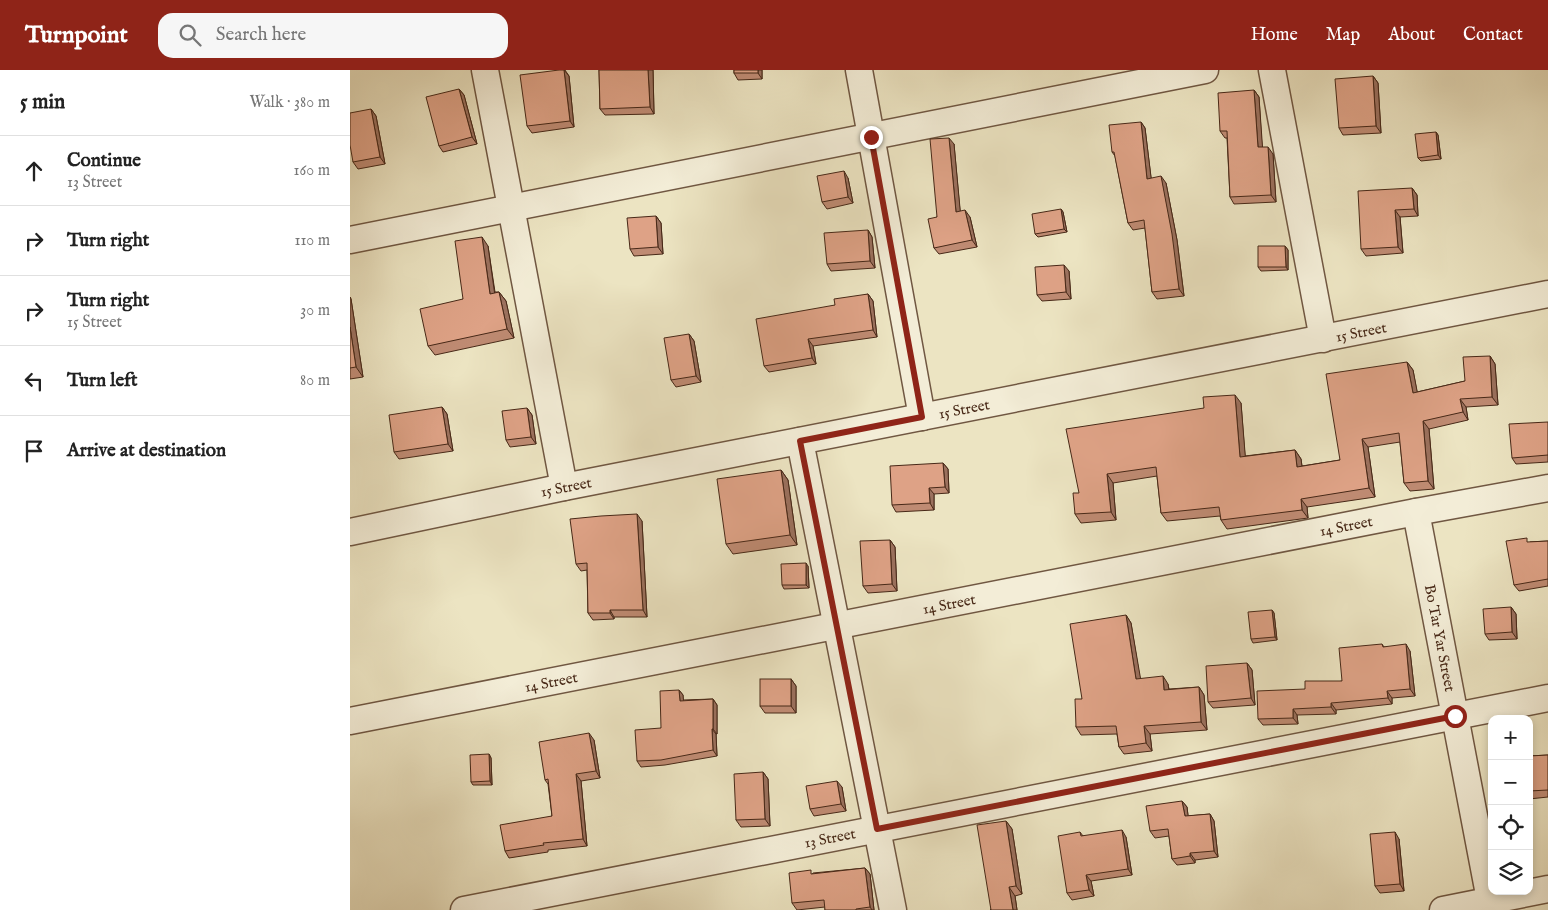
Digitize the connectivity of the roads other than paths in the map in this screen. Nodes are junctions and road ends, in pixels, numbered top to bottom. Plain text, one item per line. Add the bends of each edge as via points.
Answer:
1 (485, 70) edge
2 (859, 70) edge
3 (1205, 70) edge
4 (1272, 70) edge
5 (871, 137) junction
6 (511, 208) junction
7 (350, 240) edge
8 (1548, 294) edge
9 (1323, 340) junction
10 (922, 417) junction
11 (800, 441) junction
12 (564, 488) junction
13 (1548, 488) edge
14 (1416, 512) junction
15 (350, 532) edge
16 (837, 626) junction
17 (1548, 698) edge
18 (1455, 716) junction
19 (350, 721) edge
20 (877, 829) junction
21 (1548, 889) edge
22 (1491, 905) edge
23 (464, 910) edge
24 (893, 910) edge
25 (1443, 910) edge

1 - 6 street
2 - 5 street
3 - 5 street
4 - 9 street
5 - 6 street
5 - 10 street
6 - 7 street
6 - 12 street
8 - 9 street, 15 Street
9 - 10 street, 15 Street
10 - 11 street, 15 Street
11 - 12 street, 15 Street
11 - 16 street
12 - 15 street, 15 Street
13 - 14 street, 14 Street
14 - 16 street, 14 Street
14 - 18 street, Bo Tar Yar Street
16 - 19 street, 14 Street
16 - 20 street
17 - 18 street, 13 Street
18 - 20 street, 13 Street
18 - 22 street, Bo Tar Yar Street
20 - 23 street, 13 Street
20 - 24 street
21 - 22 street
22 - 25 street

